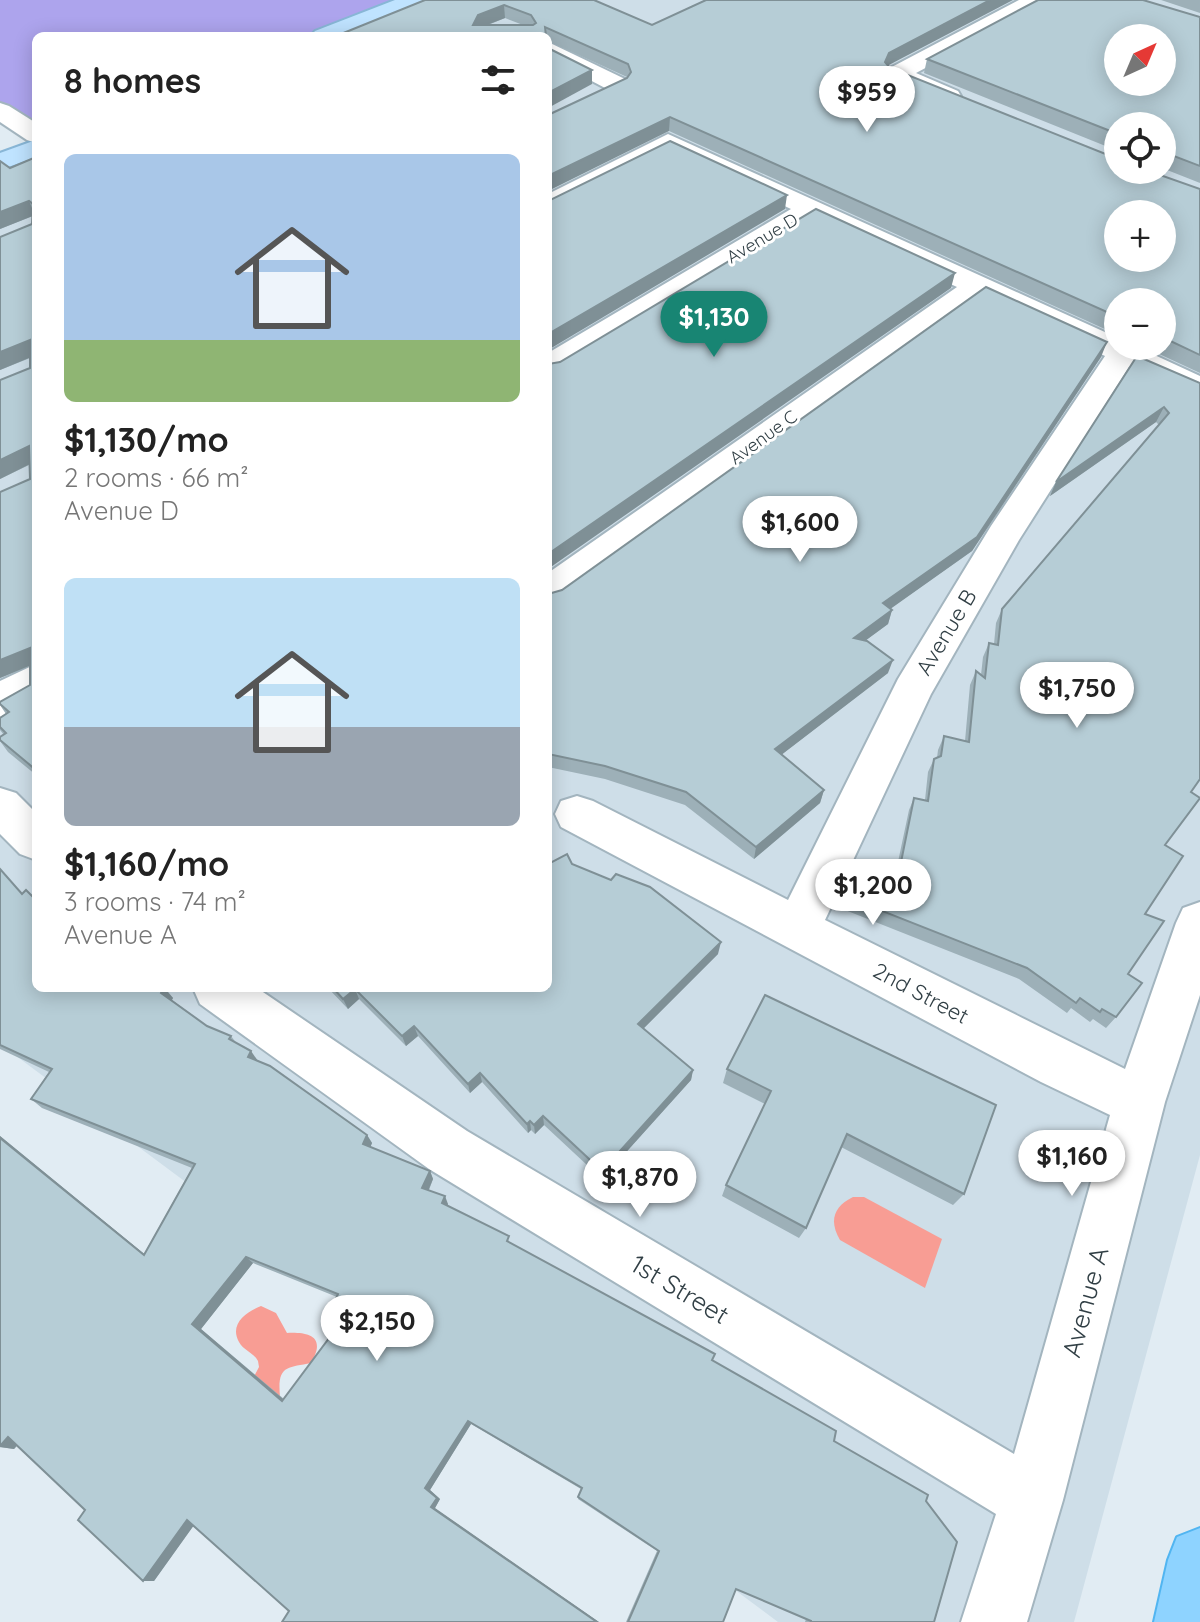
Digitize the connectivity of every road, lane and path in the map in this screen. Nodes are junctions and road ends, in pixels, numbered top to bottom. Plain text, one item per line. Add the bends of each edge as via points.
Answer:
1 (415, 0) edge
2 (1036, 0) edge
3 (333, 32) edge
4 (552, 51) edge
5 (589, 99) edge
6 (977, 108) edge
7 (0, 111) edge
8 (32, 132) edge
9 (32, 150) edge
10 (0, 162) edge
11 (552, 203) edge
12 (811, 209) junction
13 (980, 287) junction
14 (1104, 343) edge
15 (1118, 360) edge
16 (1140, 360) edge
17 (552, 365) edge
18 (1200, 388) edge
19 (552, 589) edge
20 (32, 681) edge
21 (0, 701) edge
22 (0, 806) edge
23 (577, 814) dead end
24 (32, 837) edge
25 (1200, 923) edge
26 (798, 928) junction
27 (223, 992) edge
28 (1139, 1102) junction
29 (1032, 1500) junction
30 (1200, 1560) edge
31 (994, 1622) edge
32 (1187, 1622) edge

1 - 3 street
2 - 6 street via 897,74
4 - 5 street via 616,84
7 - 8 street
9 - 10 street
11 - 12 street via 668,142
12 - 13 street
12 - 17 street, Avenue D
13 - 14 street
13 - 19 street, Avenue C
15 - 26 street, Avenue B via 912,690
16 - 18 street
20 - 21 street
22 - 24 street
23 - 26 street, 2nd Street
25 - 28 street, Avenue A
26 - 28 street, 2nd Street
27 - 29 street, 1st Street via 448,1150
28 - 29 street, Avenue A
29 - 31 street, Avenue A
30 - 32 main road

